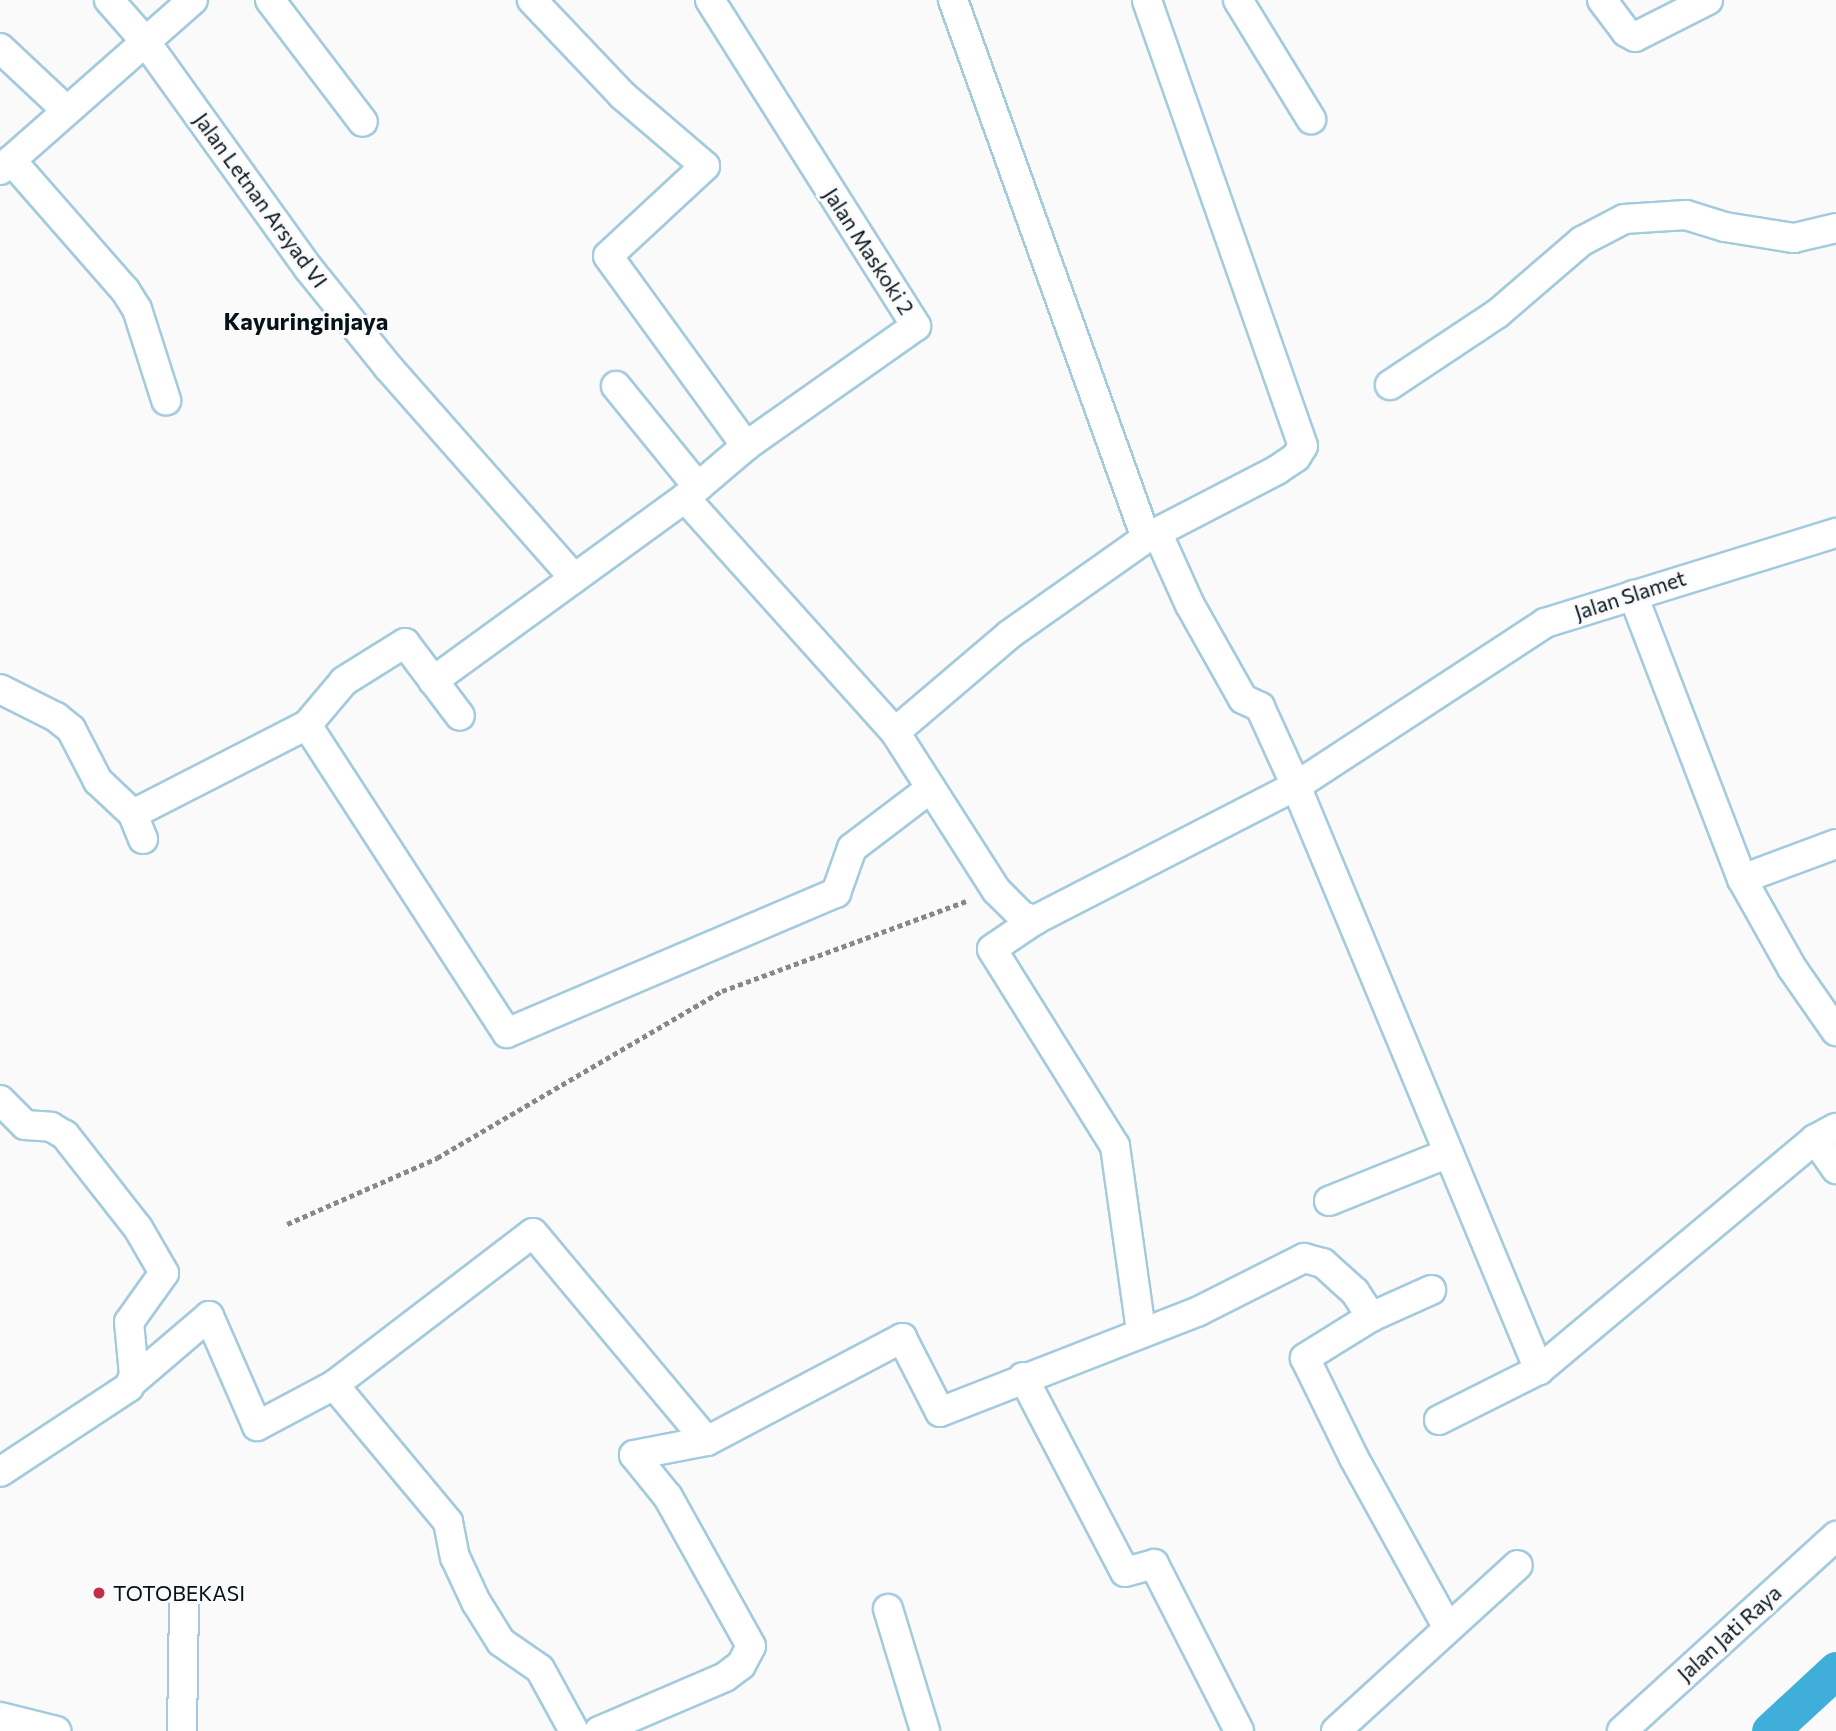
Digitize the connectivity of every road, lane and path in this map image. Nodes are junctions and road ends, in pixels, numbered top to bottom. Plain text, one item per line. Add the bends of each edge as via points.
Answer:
1 (109, 0) edge
2 (193, 0) edge
3 (270, 0) edge
4 (532, 0) edge
5 (710, 0) edge
6 (953, 0) edge
7 (1147, 0) edge
8 (1238, 0) edge
9 (1602, 0) edge
10 (1708, 0) edge
11 (145, 41) junction
12 (0, 48) edge
13 (66, 110) junction
14 (1311, 119) dead end
15 (363, 122) dead end
16 (5, 165) edge
17 (1836, 228) edge
18 (1390, 384) dead end
19 (616, 386) dead end
20 (166, 400) dead end
21 (746, 446) junction
22 (691, 493) junction
23 (1836, 533) edge
24 (1152, 535) junction
25 (574, 578) junction
26 (1633, 596) junction
27 (433, 681) junction
28 (0, 689) edge
29 (460, 716) dead end
30 (307, 725) junction
31 (895, 732) junction
32 (1296, 786) junction
33 (931, 788) junction
34 (1836, 844) edge
35 (1742, 879) junction
36 (996, 890) junction
37 (1035, 919) junction
38 (1836, 1031) edge
39 (9, 1111) edge
40 (1826, 1133) edge
41 (1449, 1153) junction
42 (1836, 1169) edge
43 (1329, 1202) dead end
44 (287, 1224) dead end
45 (1431, 1290) dead end
46 (1371, 1317) junction
47 (1141, 1331) junction
48 (1539, 1370) junction
49 (1023, 1377) junction
50 (134, 1381) junction
51 (334, 1385) junction
52 (1439, 1420) dead end
53 (707, 1441) junction
54 (0, 1472) edge
55 (1836, 1536) edge
56 (1518, 1564) dead end
57 (184, 1600) dead end
58 (888, 1609) dead end
59 (1448, 1628) junction
60 (0, 1717) edge
61 (56, 1731) edge
62 (182, 1731) edge
63 (574, 1731) edge
64 (599, 1731) edge
65 (925, 1731) edge
66 (1239, 1731) edge
67 (1336, 1731) edge
68 (1622, 1731) edge

1 - 11 street, Jalan Letnan Arsyad VI
2 - 11 street
3 - 15 street
4 - 21 street via 622,95 705,166 608,256
5 - 21 street, Jalan Maskoki 2 via 916,326
6 - 24 street
7 - 24 street via 1303,441 1300,453 1286,463
8 - 14 street
9 - 10 street via 1635,37
11 - 13 street
11 - 25 street, Jalan Letnan Arsyad VI via 358,330
12 - 13 street
13 - 16 street
16 - 20 street via 125,290 137,309
17 - 18 street via 1794,238 1725,227 1686,215 1624,219 1582,241 1497,314
19 - 22 street
21 - 22 street
22 - 25 street
22 - 31 street
23 - 26 street, Jalan Slamet
24 - 31 street via 1010,634
24 - 32 street via 1243,699 1260,707
25 - 27 street
26 - 32 street, Jalan Slamet via 1545,623
26 - 35 street
27 - 29 street
27 - 30 street via 405,643 344,681
28 - 30 street via 71,729 99,781 138,827
30 - 33 street via 507,1033 836,893 852,848
31 - 33 street
32 - 37 street, Jalan Slamet
32 - 41 street
33 - 36 street
34 - 35 street
35 - 38 street
36 - 37 street via 1022,916
36 - 44 path via 723,991 437,1158
37 - 47 street, Jalan Slamet via 992,949 1115,1146
39 - 50 street via 65,1135 163,1265 164,1273 129,1322
40 - 42 street
40 - 48 street
41 - 43 street
41 - 48 street
45 - 46 street
46 - 47 street via 1355,1292 1320,1259 1308,1257 1197,1312
46 - 59 street via 1305,1358 1354,1458
47 - 49 street
48 - 52 street
49 - 53 street via 940,1412 902,1338
49 - 66 street via 1125,1572 1154,1564
50 - 51 street via 209,1316 257,1426
50 - 54 street
51 - 53 street via 533,1233
51 - 63 street via 448,1522 455,1557 476,1602 501,1642 540,1669
53 - 64 street via 634,1455 668,1497 746,1634 750,1651 725,1677
55 - 68 street, Jalan Jati Raya
56 - 59 street
57 - 62 street
58 - 65 street
59 - 67 street
60 - 61 street

